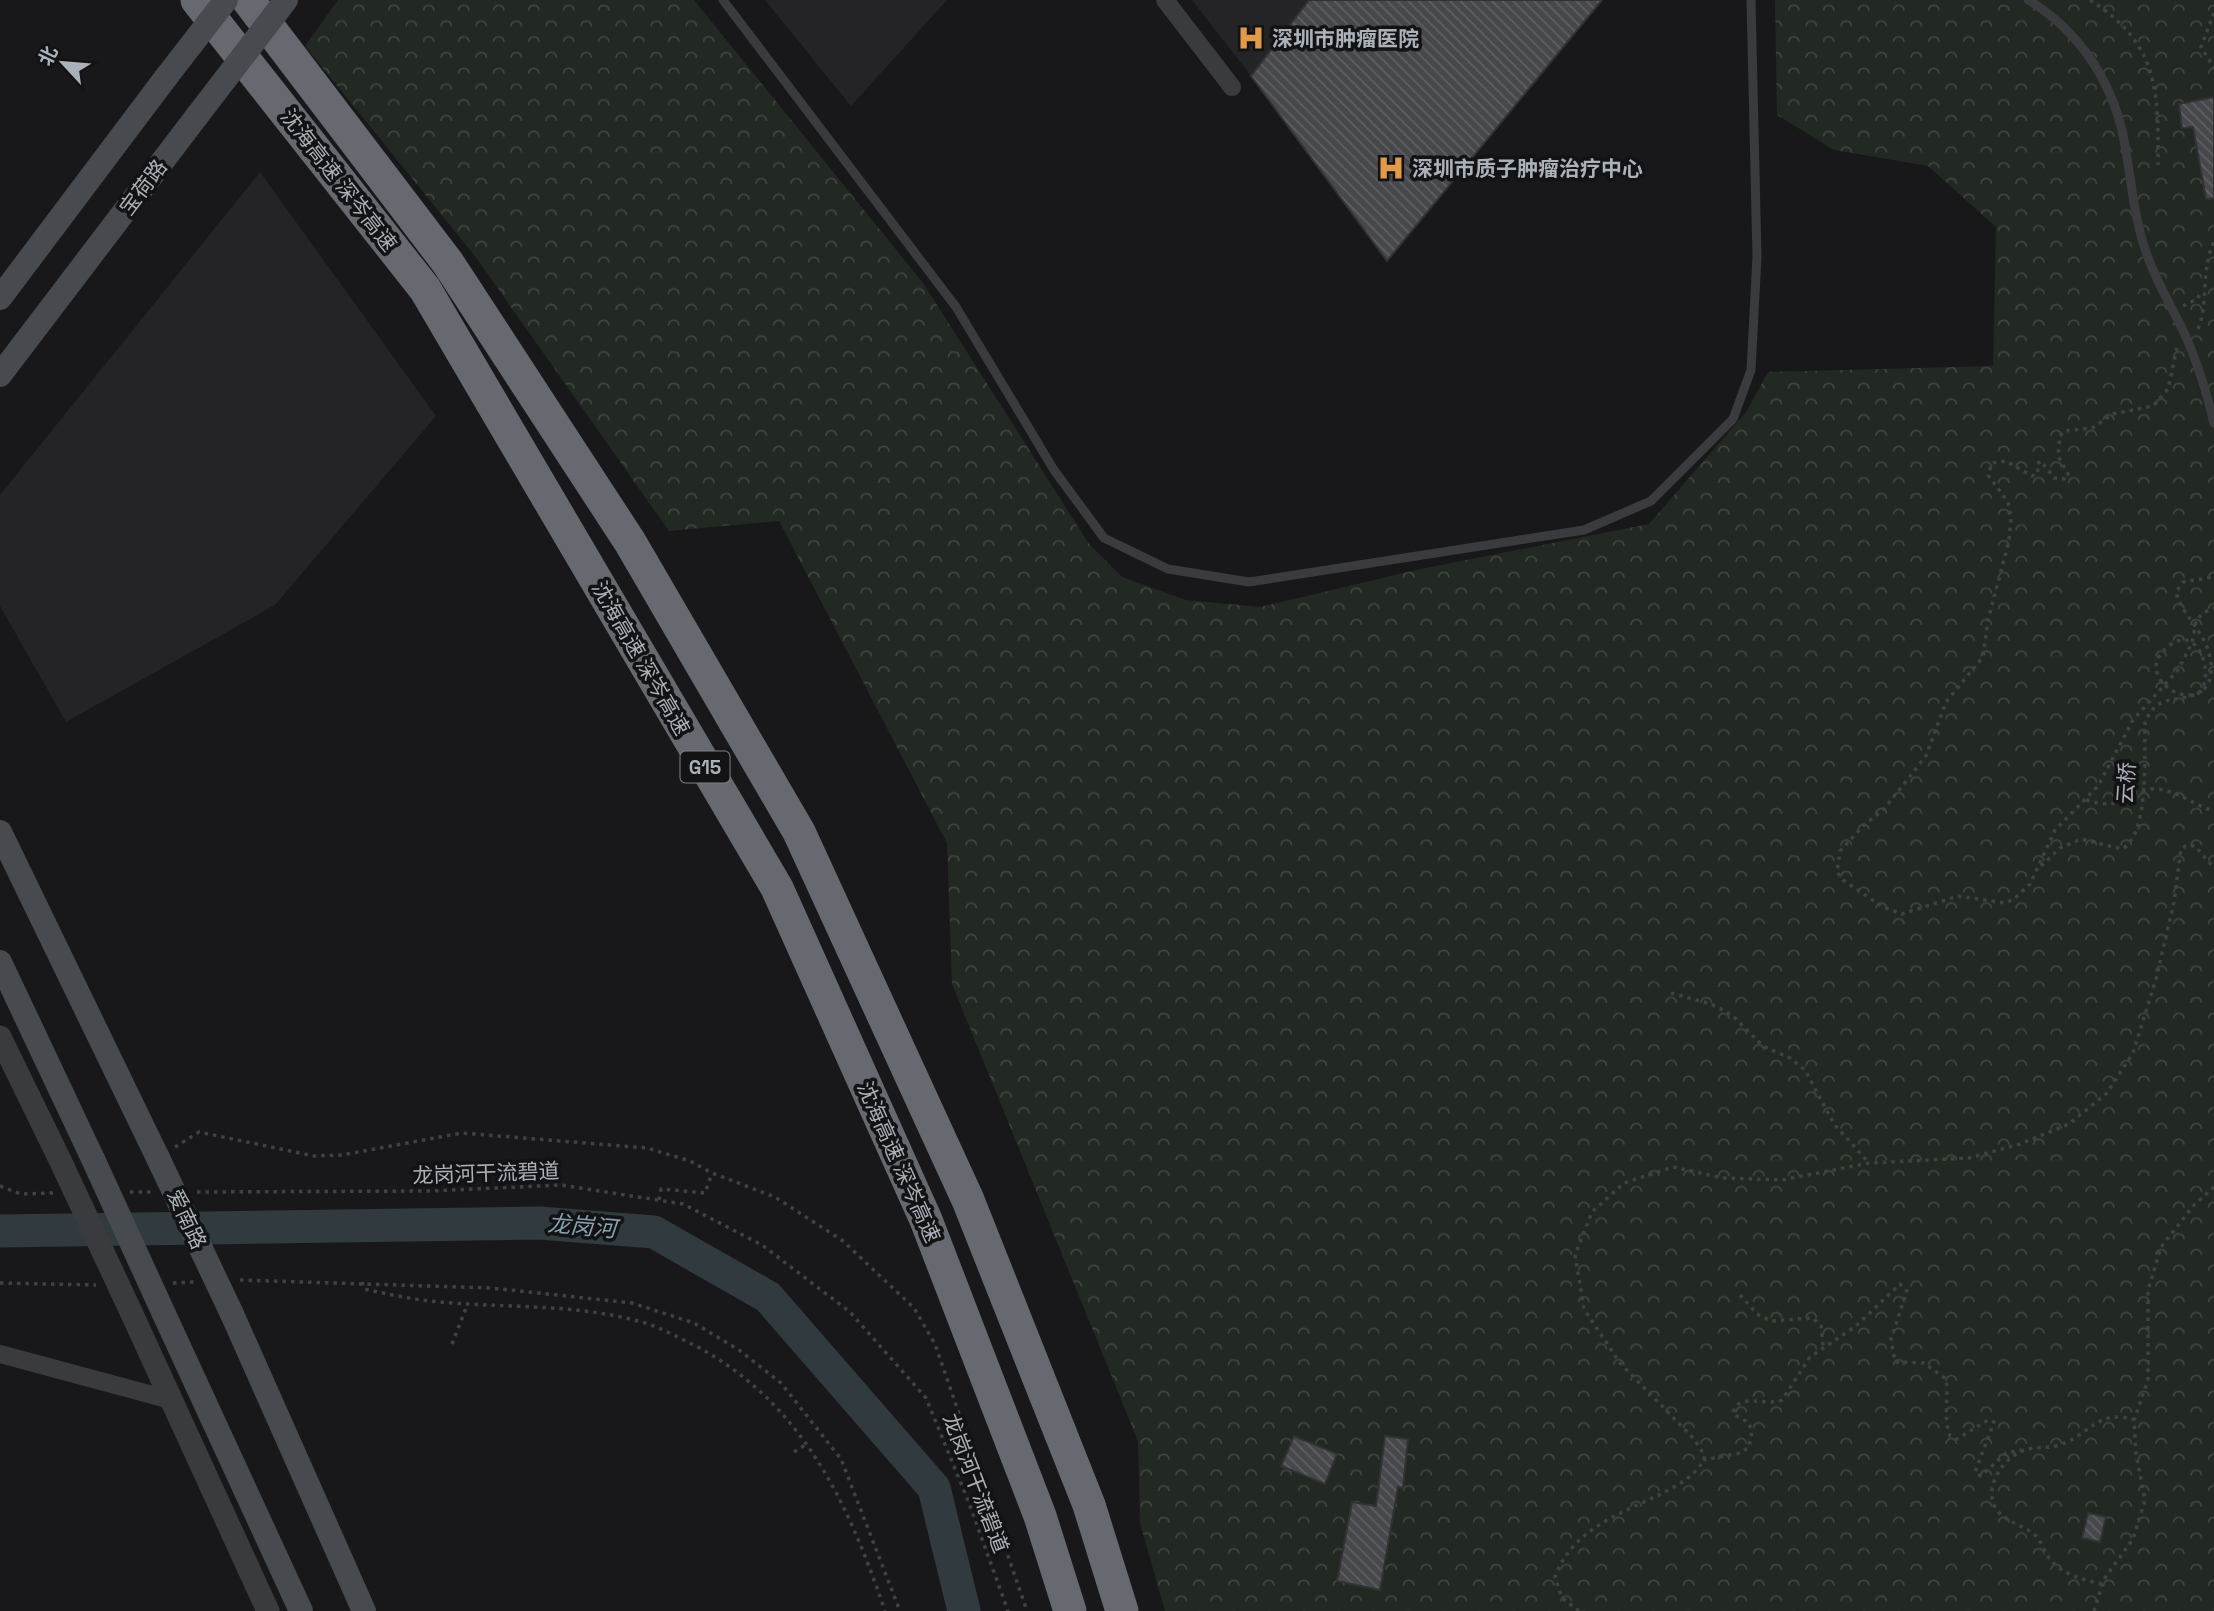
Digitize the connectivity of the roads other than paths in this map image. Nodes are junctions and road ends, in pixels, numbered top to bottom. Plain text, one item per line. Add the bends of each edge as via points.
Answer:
1 (197, 0) edge
2 (226, 0) edge
3 (248, 0) edge
4 (286, 0) edge
5 (723, 0) edge
6 (1165, 0) edge
7 (1751, 0) edge
8 (2028, 0) edge
9 (1232, 87) dead end
10 (0, 298) edge
11 (0, 375) edge
12 (2214, 423) edge
13 (0, 832) edge
14 (0, 962) edge
15 (0, 1037) edge
16 (0, 1354) edge
17 (171, 1400) junction
18 (268, 1611) edge
19 (301, 1611) edge
20 (364, 1611) edge
21 (1070, 1611) edge
22 (1122, 1611) edge

1 - 21 highway, 沈海高速 深岑高速 / G15 via 425,289 777,888 926,1220 1040,1516
2 - 10 main road, bridge
3 - 22 highway, 沈海高速 深岑高速 / G15 via 455,274 630,542 799,832 968,1200 1089,1505
4 - 11 main road, 宝荷路, bridge
5 - 7 lane via 956,307 1054,470 1104,538 1168,569 1249,582 1584,530 1651,501 1732,419 1751,370 1757,257
6 - 9 street
8 - 12 lane via 2073,35 2113,101 2139,229 2187,340
13 - 20 main road, 爱南路, bridge via 232,1314
14 - 19 main road, bridge
15 - 17 street, bridge
16 - 17 street
17 - 18 street

